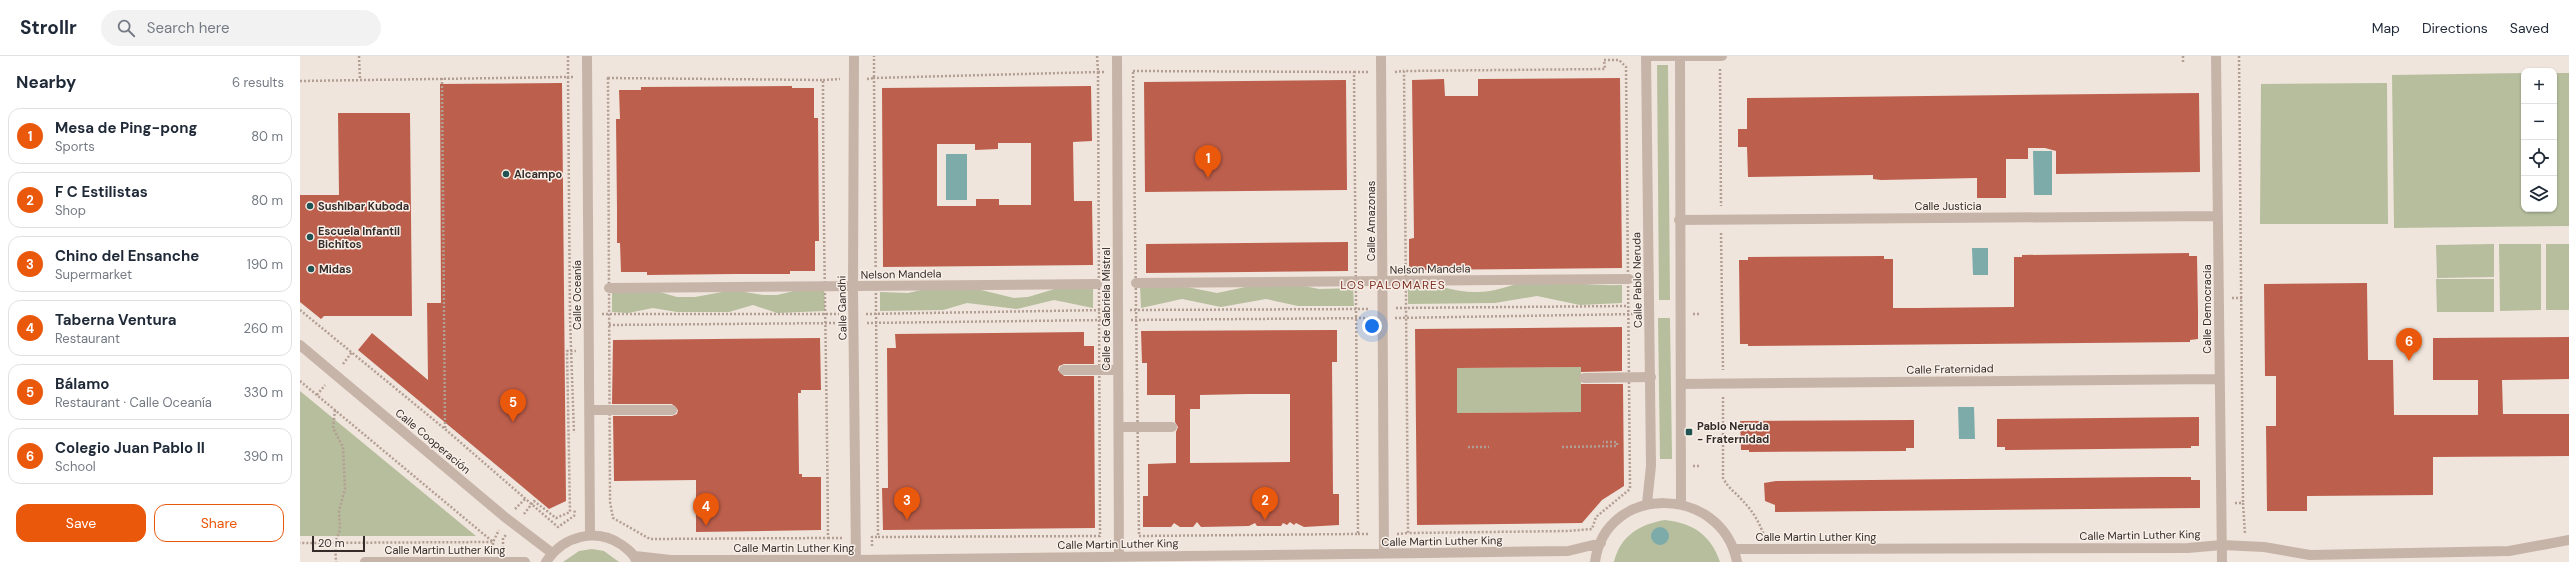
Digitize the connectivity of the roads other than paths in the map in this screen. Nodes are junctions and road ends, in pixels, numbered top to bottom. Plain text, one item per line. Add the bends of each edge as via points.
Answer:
1 (587, 56) edge
2 (854, 56) edge
3 (1117, 56) edge
4 (1381, 56) edge
5 (1646, 56) edge
6 (1680, 56) edge
7 (2216, 56) edge
8 (1721, 61) edge
9 (2218, 216) junction
10 (1679, 220) junction
11 (1629, 279) road end
12 (1383, 281) junction
13 (1136, 283) road end
14 (1097, 284) road end
15 (853, 286) junction
16 (609, 288) road end
17 (300, 345) edge
18 (1064, 370) dead end
19 (1118, 370) junction
20 (1651, 377) junction
21 (1584, 378) dead end
22 (2219, 379) junction
23 (1681, 384) junction
24 (590, 410) junction
25 (672, 410) dead end
26 (1118, 427) junction
27 (1172, 427) dead end
28 (1647, 503) junction
29 (1681, 503) junction
30 (590, 535) junction
31 (2569, 540) edge
32 (1601, 543) junction
33 (2222, 545) junction
34 (1734, 549) junction
35 (1384, 554) junction
36 (549, 558) edge
37 (636, 559) edge
38 (1119, 559) edge
39 (856, 560) junction
40 (365, 562) edge
41 (525, 562) edge
42 (1595, 562) edge
43 (1736, 562) edge
44 (2222, 562) edge

1 - 24 street, Calle Oceanía
2 - 15 street, Calle Gandhi
3 - 19 street, Calle de Gabriela Mistral
4 - 12 street, Calle Amazonas
5 - 6 street
5 - 20 street, Calle Pablo Neruda
6 - 8 street
6 - 10 street
7 - 9 street, Calle Democracia
9 - 10 street, Calle Justicia
9 - 22 street, Calle Democracia
10 - 23 street
11 - 12 street, Nelson Mandela
12 - 13 street, Nelson Mandela
12 - 35 street, Calle Amazonas
14 - 15 street, Nelson Mandela
15 - 16 street, Nelson Mandela
15 - 39 street, Calle Gandhi
17 - 36 street, Calle Cooperación via 506,518
18 - 19 street
19 - 26 street, Calle de Gabriela Mistral
20 - 21 street
20 - 28 street, Calle Pablo Neruda via 1651,466
22 - 23 street, Calle Fraternidad
22 - 33 street, Calle Democracia
23 - 29 street
24 - 25 street
24 - 30 street, Calle Oceanía
26 - 27 street
26 - 38 street, Calle de Gabriela Mistral
28 - 29 street
28 - 32 street via 1622,518
29 - 34 street via 1714,520 1726,533
30 - 36 street via 569,540
30 - 37 street via 612,539
31 - 33 street, Calle Martin Luther King via 2509,550 2310,555
32 - 35 street, Calle Martin Luther King via 1568,551
32 - 42 street
33 - 34 street, Calle Martin Luther King via 2188,548
33 - 44 street, Calle Democracia
34 - 43 street
35 - 38 street, Calle Martin Luther King
37 - 39 street, Calle Martin Luther King
38 - 39 street, Calle Martin Luther King
40 - 41 street, Calle Martin Luther King

